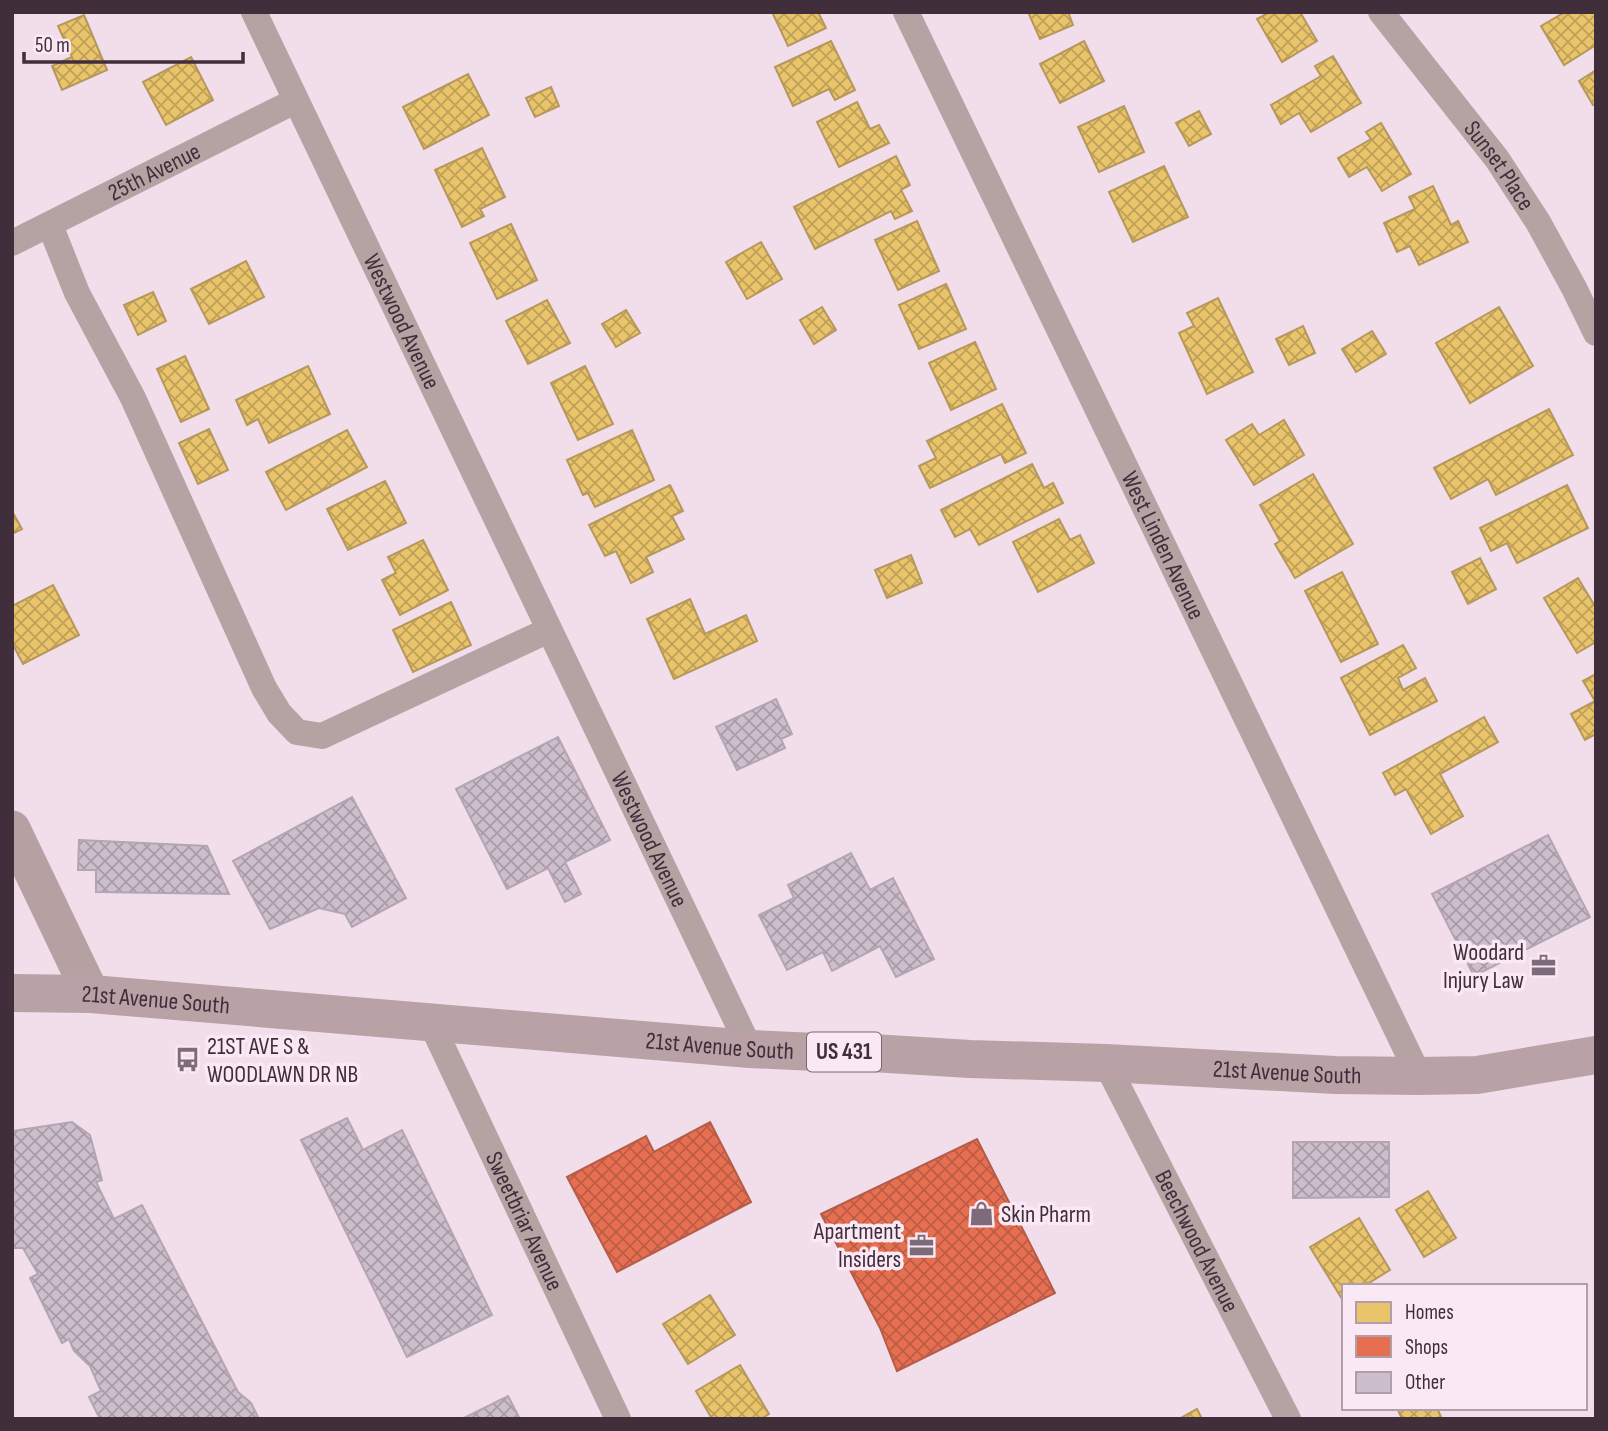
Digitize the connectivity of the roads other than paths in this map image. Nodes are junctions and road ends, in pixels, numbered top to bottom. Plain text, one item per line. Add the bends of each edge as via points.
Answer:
1 (254, 12) edge
2 (906, 12) edge
3 (1381, 12) edge
4 (295, 100) junction
5 (50, 225) junction
6 (12, 243) edge
7 (1596, 333) edge
8 (549, 630) junction
9 (12, 829) edge
10 (12, 993) edge
11 (91, 995) junction
12 (430, 1023) junction
13 (750, 1049) junction
14 (1596, 1055) edge
15 (1106, 1063) junction
16 (1419, 1076) junction
17 (618, 1419) edge
18 (1288, 1419) edge

1 - 4 street, Westwood Avenue
2 - 16 street, West Linden Avenue
3 - 7 street, Sunset Place via 1497,159 1538,222
4 - 5 street, 25th Avenue
4 - 8 street, Westwood Avenue
5 - 6 street, 25th Avenue
5 - 8 street via 77,293 133,398 264,688 297,732 322,736
8 - 13 street, Westwood Avenue
9 - 11 main road
10 - 11 main road, 21st Avenue South / US 431
11 - 12 main road, 21st Avenue South / US 431
12 - 13 main road, 21st Avenue South / US 431
12 - 17 street, Sweetbriar Avenue
13 - 15 main road, 21st Avenue South / US 431
14 - 16 main road, 21st Avenue South / US 431 via 1477,1074
15 - 16 main road, 21st Avenue South / US 431
15 - 18 street, Beechwood Avenue

